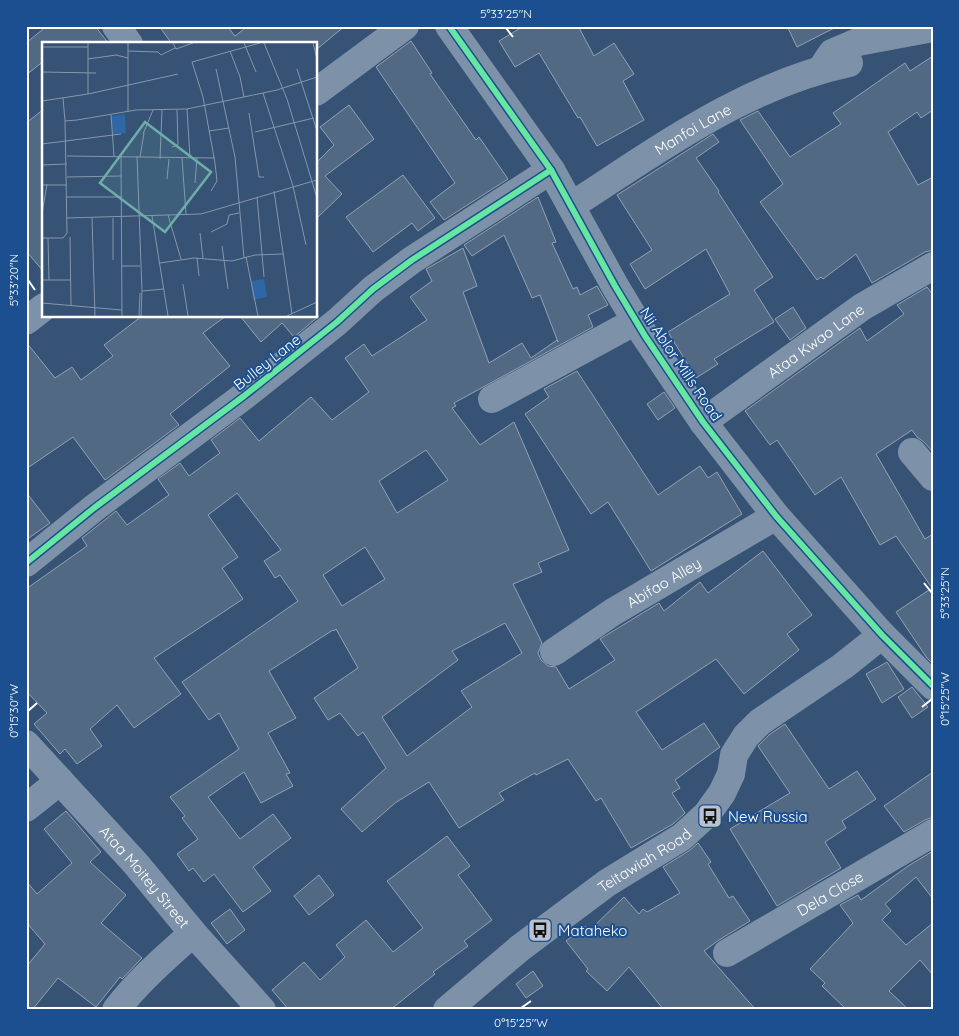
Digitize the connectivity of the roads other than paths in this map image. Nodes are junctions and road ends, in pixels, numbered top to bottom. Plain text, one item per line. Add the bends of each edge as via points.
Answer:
1 (116, 26) edge
2 (405, 26) edge
3 (449, 26) edge
4 (933, 28) edge
5 (128, 42) edge
6 (849, 63) dead end
7 (822, 68) junction
8 (318, 91) edge
9 (551, 170) junction
10 (571, 206) junction
11 (933, 266) edge
12 (636, 321) junction
13 (492, 399) dead end
14 (703, 422) junction
15 (912, 452) dead end
16 (933, 477) edge
17 (776, 516) junction
18 (26, 562) edge
19 (882, 636) junction
20 (554, 652) dead end
21 (933, 686) edge
22 (26, 744) edge
23 (60, 781) junction
24 (26, 808) edge
25 (933, 833) edge
26 (193, 933) junction
27 (727, 953) dead end
28 (116, 1010) edge
29 (262, 1010) edge
30 (447, 1010) edge

1 - 5 street
2 - 8 street
3 - 9 street, Nii Ablor Mills Road
4 - 7 street, Manfoi Lane via 858,42 832,53
6 - 7 street, Manfoi Lane
7 - 10 street, Manfoi Lane via 746,99 699,123
9 - 10 street, Nii Ablor Mills Road
9 - 18 street, Bulley Lane via 412,260 244,396
10 - 12 street, Nii Ablor Mills Road
11 - 14 street, Ataa Kwao Lane via 862,307
12 - 13 street
12 - 14 street, Nii Ablor Mills Road
14 - 17 street, Nii Ablor Mills Road
15 - 16 street
17 - 19 street, Nii Ablor Mills Road
17 - 20 street, Abifao Alley via 613,612
19 - 21 street, Nii Ablor Mills Road
19 - 30 street, Teitawiah Road via 760,722 746,736 734,755 731,774 722,793 707,814 682,837 599,889 520,948
22 - 23 street, Ataa Moitey Street
23 - 24 street
23 - 26 street, Ataa Moitey Street via 136,864
25 - 27 street, Dela Close
26 - 28 street via 161,961
26 - 29 street, Ataa Moitey Street

